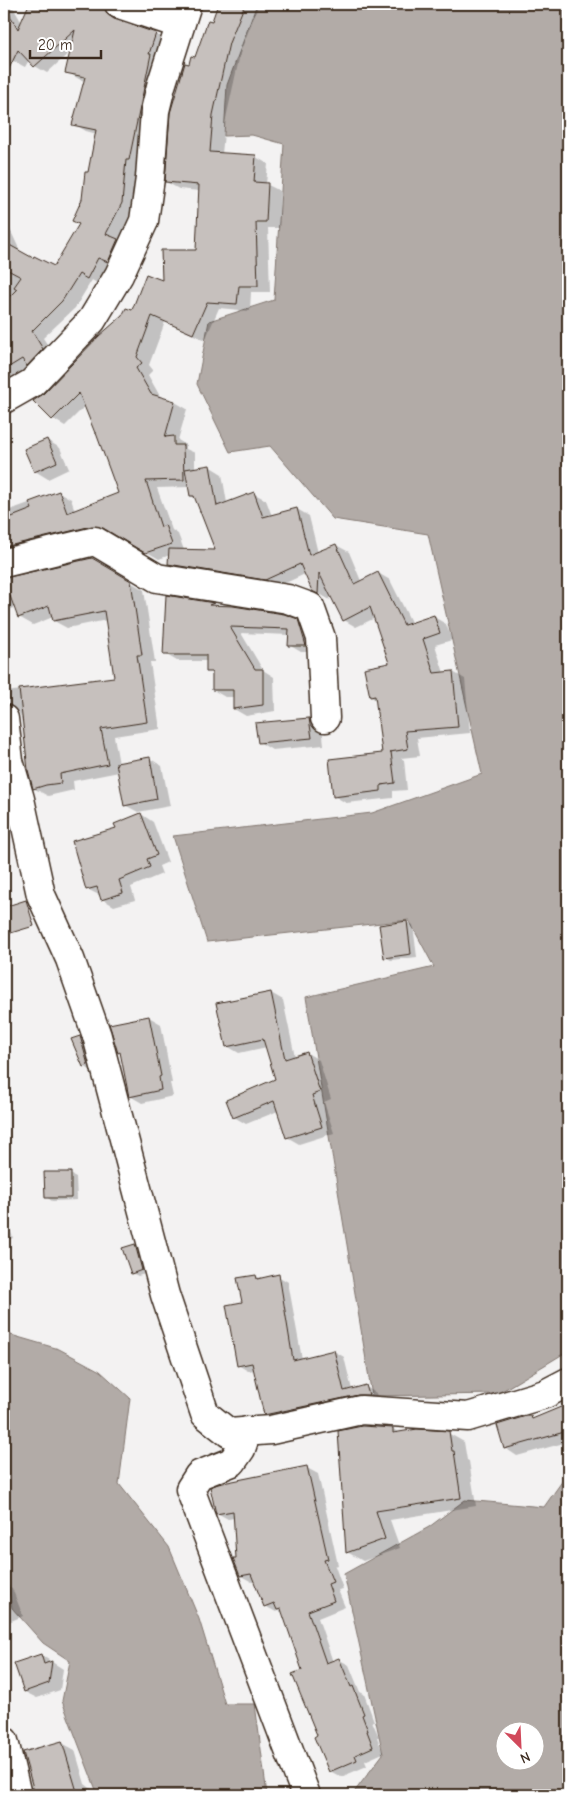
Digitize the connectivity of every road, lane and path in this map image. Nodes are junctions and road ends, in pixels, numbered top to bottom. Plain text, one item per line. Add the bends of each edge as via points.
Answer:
1 (119, 4) edge
2 (183, 14) edge
3 (4, 399) edge
4 (4, 563) edge
5 (325, 718) dead end
6 (4, 719) edge
7 (12, 801) edge
8 (568, 1382) edge
9 (247, 1431) junction
10 (4, 1741) edge
11 (11, 1781) edge
12 (306, 1795) edge

1 - 2 street
2 - 3 street via 155,111 144,221 92,320 32,383
4 - 5 street via 95,541 158,578 288,598 310,607 321,638
6 - 7 street
7 - 9 street via 42,895 70,959 97,1036 165,1295 205,1414 229,1433
8 - 9 street via 546,1394 468,1417 361,1410 271,1430
9 - 12 street via 232,1462 199,1475 190,1489
10 - 11 street

